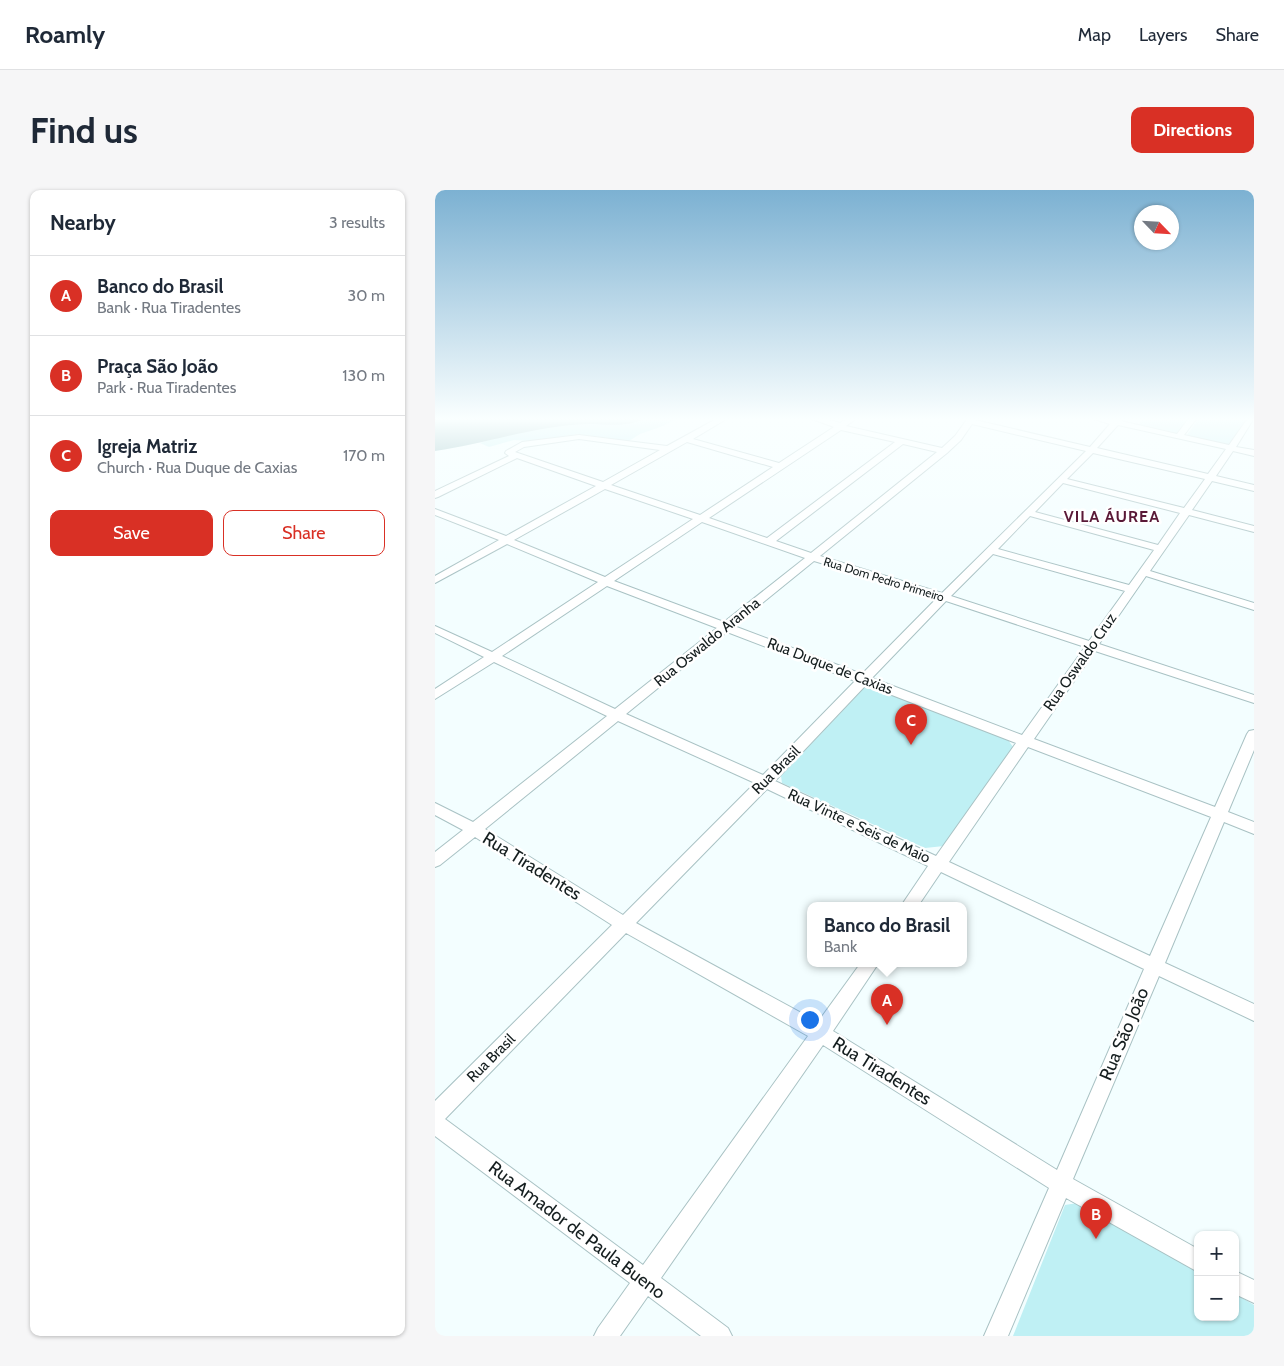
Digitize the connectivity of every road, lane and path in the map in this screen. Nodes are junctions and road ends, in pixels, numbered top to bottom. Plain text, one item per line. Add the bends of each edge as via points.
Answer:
1 (483, 471) edge
2 (562, 471) edge
3 (627, 471) edge
4 (773, 471) edge
5 (862, 471) edge
6 (919, 471) edge
7 (1070, 471) edge
8 (1184, 471) edge
9 (1216, 471) edge
10 (1212, 478) junction
11 (1062, 480) junction
12 (603, 485) junction
13 (1254, 488) edge
14 (435, 495) edge
15 (435, 512) edge
16 (1185, 512) junction
17 (1028, 513) junction
18 (703, 518) junction
19 (1254, 529) edge
20 (507, 540) junction
21 (768, 542) junction
22 (1159, 548) junction
23 (992, 550) junction
24 (813, 557) junction
25 (1143, 572) junction
26 (435, 580) edge
27 (607, 582) junction
28 (1130, 589) junction
29 (944, 597) junction
30 (1254, 608) edge
31 (726, 627) junction
32 (435, 629) edge
33 (1093, 646) junction
34 (494, 656) junction
35 (866, 679) junction
36 (435, 694) edge
37 (1254, 699) edge
38 (616, 715) junction
39 (1254, 734) edge
40 (1025, 740) junction
41 (765, 782) junction
42 (435, 808) edge
43 (1219, 815) junction
44 (1254, 828) edge
45 (474, 830) junction
46 (435, 861) edge
47 (938, 864) junction
48 (912, 902) edge
49 (624, 924) junction
50 (1153, 966) junction
51 (868, 967) edge
52 (1254, 1013) edge
53 (822, 1034) junction
54 (435, 1115) edge
55 (435, 1124) edge
56 (1061, 1184) junction
57 (1194, 1259) edge
58 (645, 1280) junction
59 (1239, 1284) edge
60 (1254, 1292) edge
61 (606, 1336) edge
62 (720, 1336) edge
63 (996, 1336) edge

1 - 14 street
2 - 12 street, Rua Dom Pedro Primeiro
3 - 12 street
4 - 18 street
5 - 21 street
6 - 24 street, Rua Oswaldo Aranha
7 - 11 street, Rua Brasil
8 - 10 street
9 - 10 street, Rua Oswaldo Cruz
10 - 13 street
10 - 16 street, Rua Oswaldo Cruz
11 - 16 street
11 - 17 street, Rua Brasil
12 - 18 street, Rua Dom Pedro Primeiro
12 - 20 street
15 - 20 street, Rua Duque de Caxias
16 - 19 street
16 - 22 street, Rua Oswaldo Cruz
17 - 22 street
17 - 23 street, Rua Brasil
18 - 21 street, Rua Dom Pedro Primeiro
18 - 27 street
20 - 26 street
20 - 27 street, Rua Duque de Caxias
21 - 24 street, Rua Dom Pedro Primeiro
22 - 25 street, Rua Oswaldo Cruz
23 - 28 street
23 - 29 street, Rua Brasil
24 - 29 street, Rua Dom Pedro Primeiro
24 - 31 street, Rua Oswaldo Aranha
25 - 28 street, Rua Oswaldo Cruz
25 - 30 street
27 - 31 street, Rua Duque de Caxias
27 - 34 street
28 - 33 street, Rua Oswaldo Cruz
29 - 33 street, Rua Dom Pedro Primeiro
29 - 35 street, Rua Brasil
31 - 35 street, Rua Duque de Caxias
31 - 38 street, Rua Oswaldo Aranha
32 - 34 street, Rua Vinte e Seis de Maio
33 - 37 street, Rua Dom Pedro Primeiro
33 - 40 street, Rua Oswaldo Cruz
34 - 36 street
34 - 38 street, Rua Vinte e Seis de Maio
35 - 40 street, Rua Duque de Caxias
35 - 41 street, Rua Brasil
38 - 41 street, Rua Vinte e Seis de Maio
38 - 45 street, Rua Oswaldo Aranha
39 - 43 street, Rua São João
40 - 43 street, Rua Duque de Caxias
40 - 47 street, Rua Oswaldo Cruz
41 - 47 street, Rua Vinte e Seis de Maio
41 - 49 street, Rua Brasil
42 - 45 street, Rua Tiradentes
43 - 44 street, Rua Duque de Caxias
43 - 50 street, Rua São João
45 - 46 street, Rua Oswaldo Aranha
45 - 49 street, Rua Tiradentes
47 - 48 street, Rua Oswaldo Cruz
47 - 50 street, Rua Vinte e Seis de Maio
49 - 53 street, Rua Tiradentes
49 - 54 street, Rua Brasil
50 - 52 street, Rua Vinte e Seis de Maio
50 - 56 street, Rua São João
51 - 53 street
53 - 56 street, Rua Tiradentes
53 - 58 street
55 - 58 street, Rua Amador de Paula Bueno
56 - 57 street, Rua Tiradentes
56 - 63 street, Rua São João
58 - 61 street
58 - 62 street, Rua Amador de Paula Bueno
59 - 60 street

